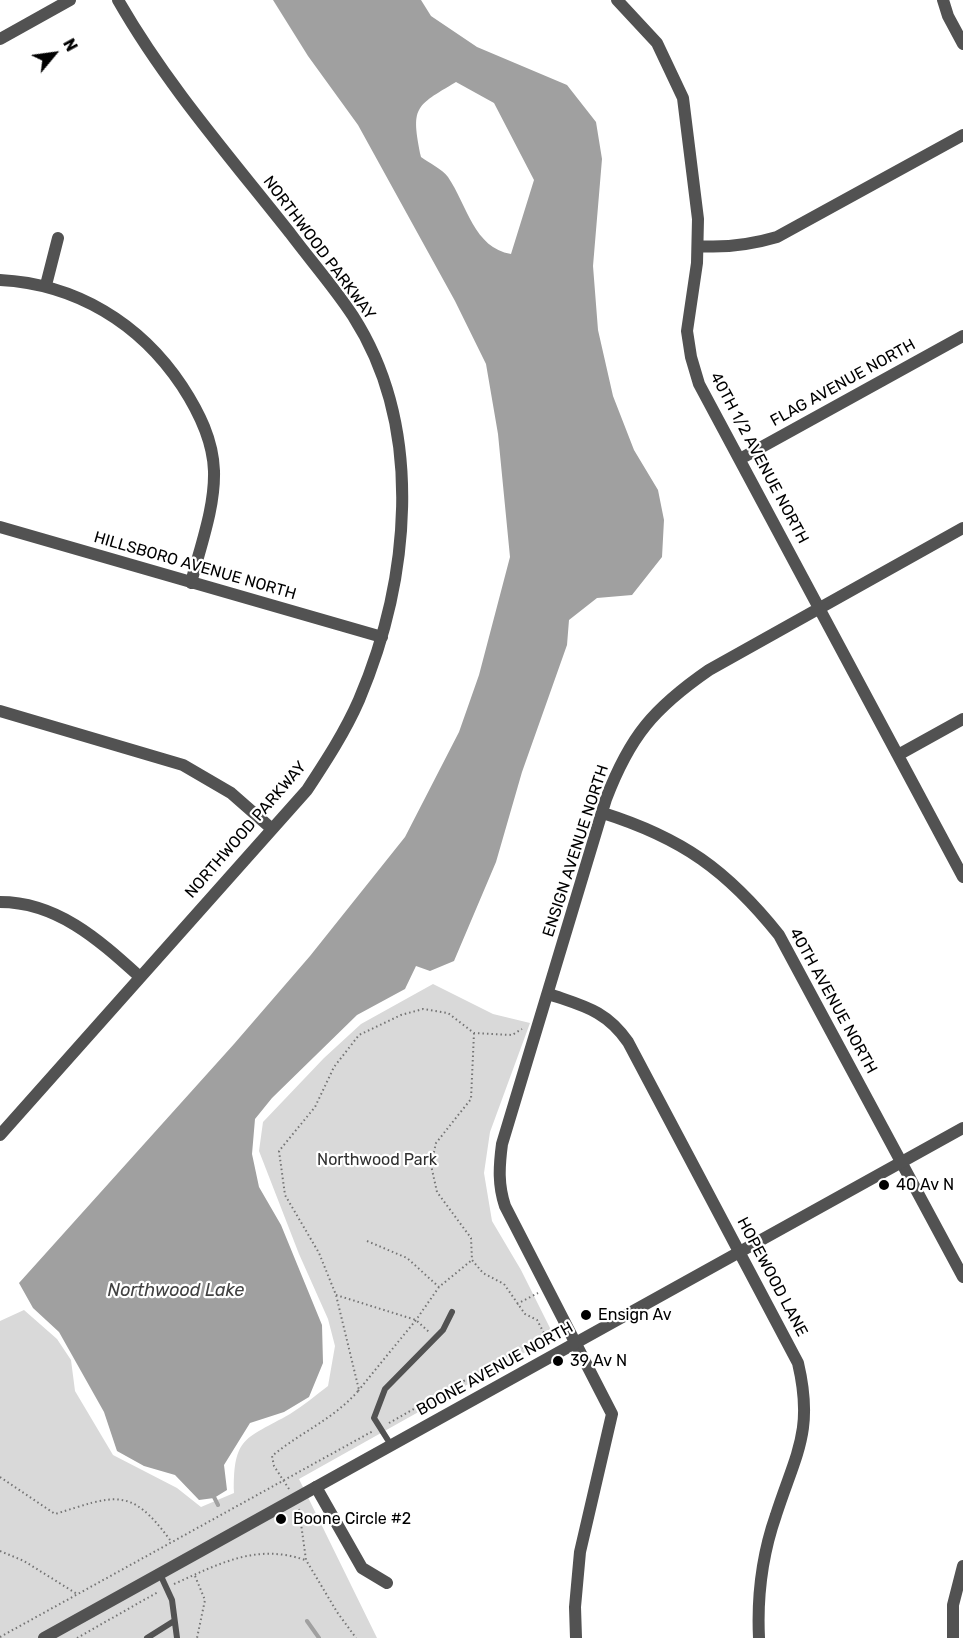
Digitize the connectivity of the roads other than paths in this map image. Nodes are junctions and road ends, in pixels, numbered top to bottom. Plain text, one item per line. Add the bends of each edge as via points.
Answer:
1 (70, 0) edge
2 (118, 0) edge
3 (616, 0) edge
4 (943, 0) edge
5 (0, 39) edge
6 (963, 44) edge
7 (963, 135) edge
8 (58, 238) dead end
9 (698, 246) junction
10 (0, 280) edge
11 (46, 285) junction
12 (963, 336) edge
13 (740, 459) junction
14 (0, 526) edge
15 (963, 528) edge
16 (191, 583) junction
17 (820, 608) junction
18 (382, 637) junction
19 (0, 711) edge
20 (963, 719) edge
21 (898, 755) junction
22 (603, 813) junction
23 (272, 829) junction
24 (963, 877) edge
25 (0, 902) edge
26 (140, 977) junction
27 (549, 994) junction
28 (963, 1128) edge
29 (0, 1135) edge
30 (902, 1162) junction
31 (740, 1252) junction
32 (963, 1276) edge
33 (452, 1312) dead end
34 (576, 1342) junction
35 (391, 1446) junction
36 (316, 1487) junction
37 (963, 1566) edge
38 (160, 1574) junction
39 (387, 1583) dead end
40 (174, 1621) junction
41 (44, 1638) edge
42 (147, 1638) edge
43 (177, 1638) edge
44 (576, 1638) edge
45 (759, 1638) edge
46 (954, 1638) edge

1 - 5 street
2 - 18 street, NORTHWOOD PARKWAY via 163,73 353,316 374,357 394,415 402,503 399,554
3 - 9 street, 40TH 1/2 AVENUE NORTH via 657,43 683,98 696,182
4 - 6 street
7 - 9 street via 777,237 726,248
8 - 11 street
9 - 13 street, 40TH 1/2 AVENUE NORTH via 687,331 691,357 699,384
10 - 11 street
11 - 16 street via 86,300 144,339 168,364 199,413 213,453 213,498
12 - 13 street, FLAG AVENUE NORTH
13 - 17 street, 40TH 1/2 AVENUE NORTH
14 - 16 street, HILLSBORO AVENUE NORTH
15 - 17 street, ENSIGN AVENUE NORTH
16 - 18 street, HILLSBORO AVENUE NORTH
17 - 21 street, 40TH 1/2 AVENUE NORTH
17 - 22 street, ENSIGN AVENUE NORTH via 709,670 655,711 618,767
18 - 23 street, NORTHWOOD PARKWAY via 358,702 335,748 307,790
19 - 23 street via 183,765 231,793
20 - 21 street
21 - 24 street, 40TH 1/2 AVENUE NORTH
22 - 27 street, ENSIGN AVENUE NORTH
22 - 30 street, 40TH AVENUE NORTH via 658,833 693,852 753,903 779,934
23 - 26 street, NORTHWOOD PARKWAY
25 - 26 street via 31,906 80,927
26 - 29 street, NORTHWOOD PARKWAY
27 - 31 street, HOPEWOOD LANE via 602,1013 617,1026
27 - 34 street, ENSIGN AVENUE NORTH via 502,1144 499,1188
28 - 30 street, BOONE AVENUE NORTH
30 - 31 street, BOONE AVENUE NORTH
30 - 32 street, 40TH AVENUE NORTH
31 - 34 street, BOONE AVENUE NORTH
31 - 45 street, HOPEWOOD LANE via 786,1337 804,1389 801,1447 763,1562
33 - 35 lane via 435,1338 385,1389 374,1418
34 - 35 street, BOONE AVENUE NORTH
34 - 44 street, ENSIGN AVENUE NORTH via 612,1414 580,1552
35 - 36 street, BOONE AVENUE NORTH
36 - 38 street, BOONE AVENUE NORTH
36 - 39 street via 362,1568
37 - 46 street via 953,1605
38 - 40 lane via 172,1600
38 - 41 street, BOONE AVENUE NORTH
40 - 42 lane
40 - 43 lane

